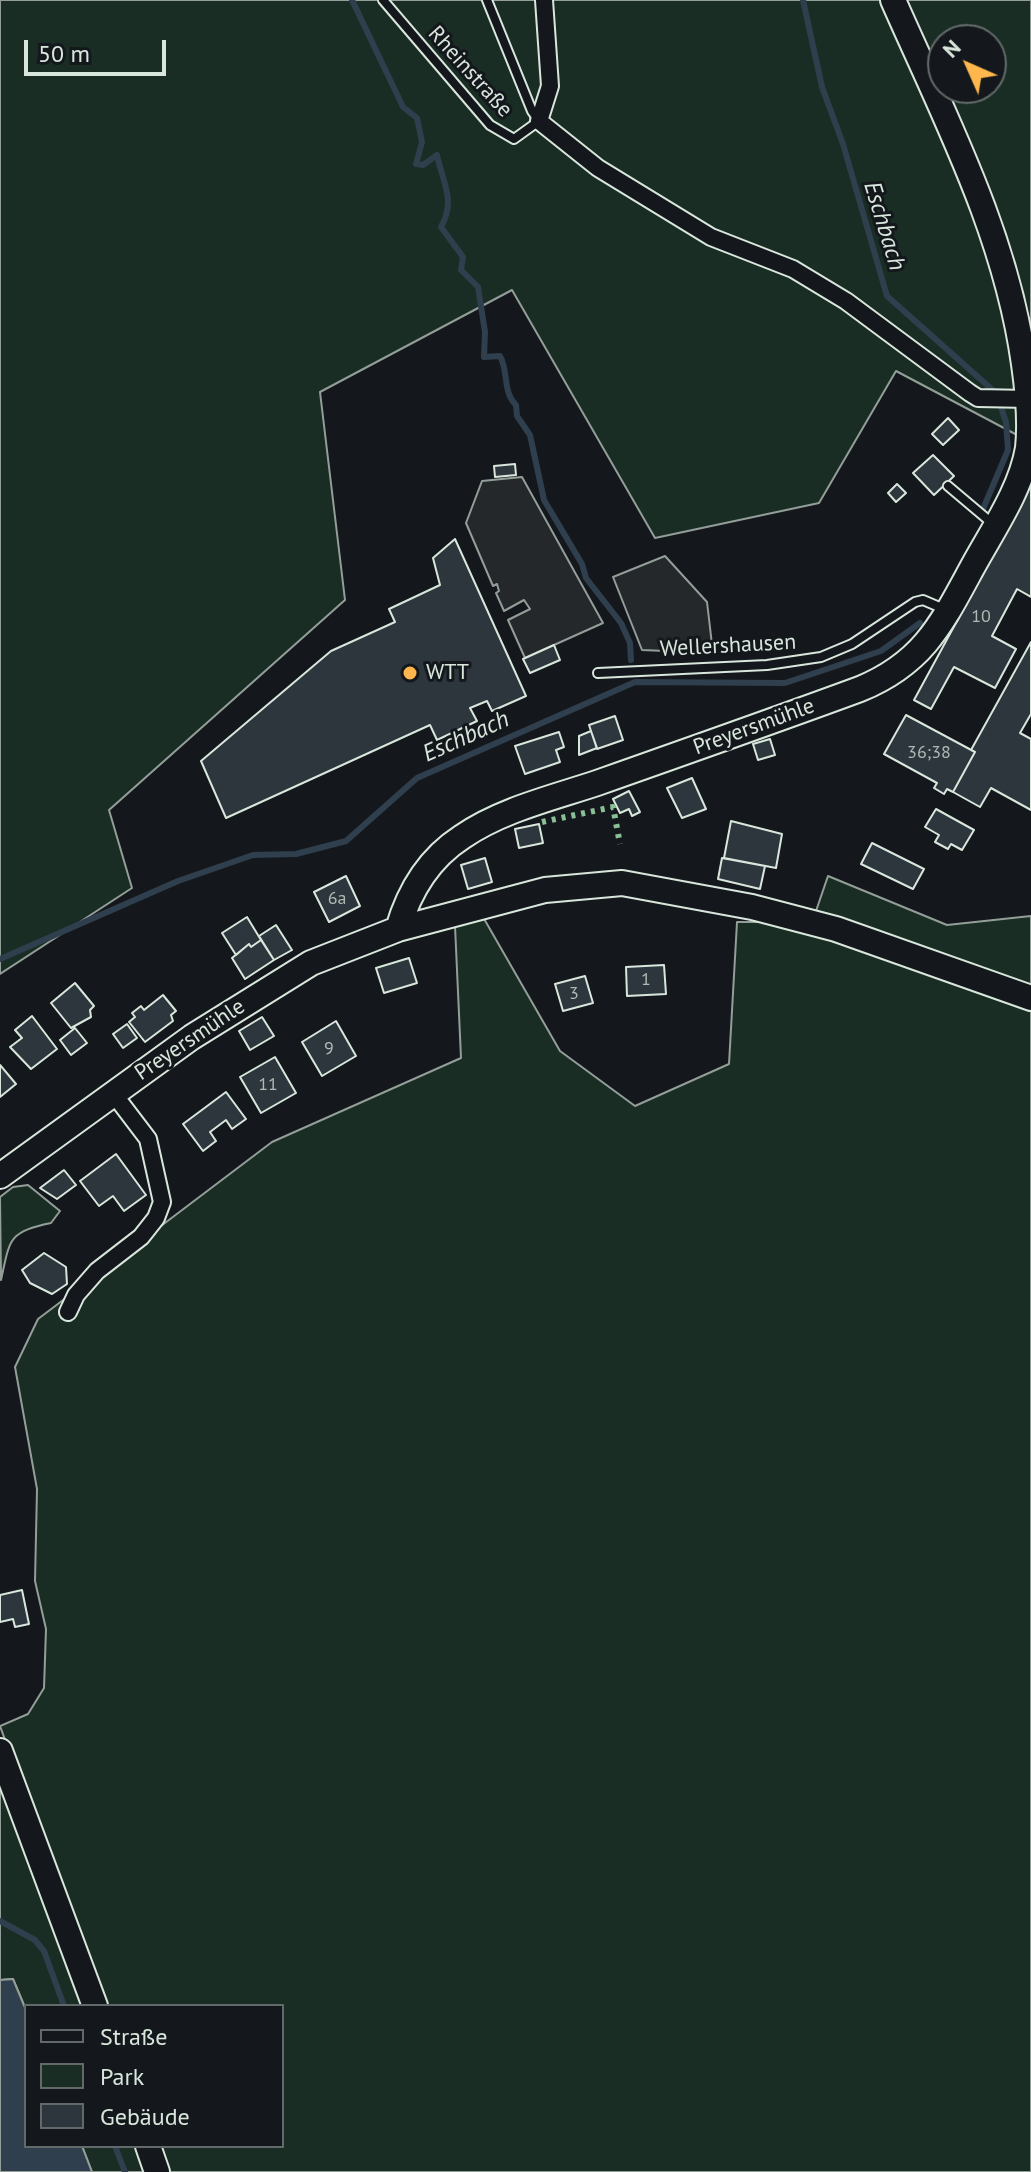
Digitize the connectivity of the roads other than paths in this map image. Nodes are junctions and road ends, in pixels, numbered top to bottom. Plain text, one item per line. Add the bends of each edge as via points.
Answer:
1 (383, 0) edge
2 (487, 0) edge
3 (544, 0) edge
4 (893, 0) edge
5 (539, 121) junction
6 (1020, 399) junction
7 (1030, 437) edge
8 (948, 486) dead end
9 (995, 525) junction
10 (948, 611) junction
11 (598, 673) dead end
12 (398, 929) junction
13 (1031, 998) edge
14 (113, 1093) junction
15 (0, 1176) edge
16 (68, 1312) dead end
17 (0, 1751) edge
18 (94, 2004) edge
19 (149, 2148) edge
20 (157, 2172) edge

1 - 5 lane, Rheinstraße via 504,136 523,136
2 - 5 lane
3 - 5 street via 550,86
4 - 6 main road, Preyersmühle via 988,220 1015,315
5 - 6 street via 598,168 711,237 815,281 978,398
6 - 7 main road, Preyersmühle
7 - 9 main road, Preyersmühle via 1022,470
8 - 9 lane
9 - 10 main road, Preyersmühle
10 - 11 lane, Wellershausen via 923,600 915,602 852,644 821,657 767,665
10 - 12 main road, Preyersmühle via 920,652 875,683 536,804 463,836 423,874
12 - 13 main road, Preyersmühle via 545,890 622,883 836,929
12 - 14 main road, Preyersmühle via 323,958 271,986
14 - 15 main road, Preyersmühle
14 - 16 street, Preyersmühle via 148,1139 162,1202 141,1237 97,1271
17 - 18 main road
19 - 20 main road

